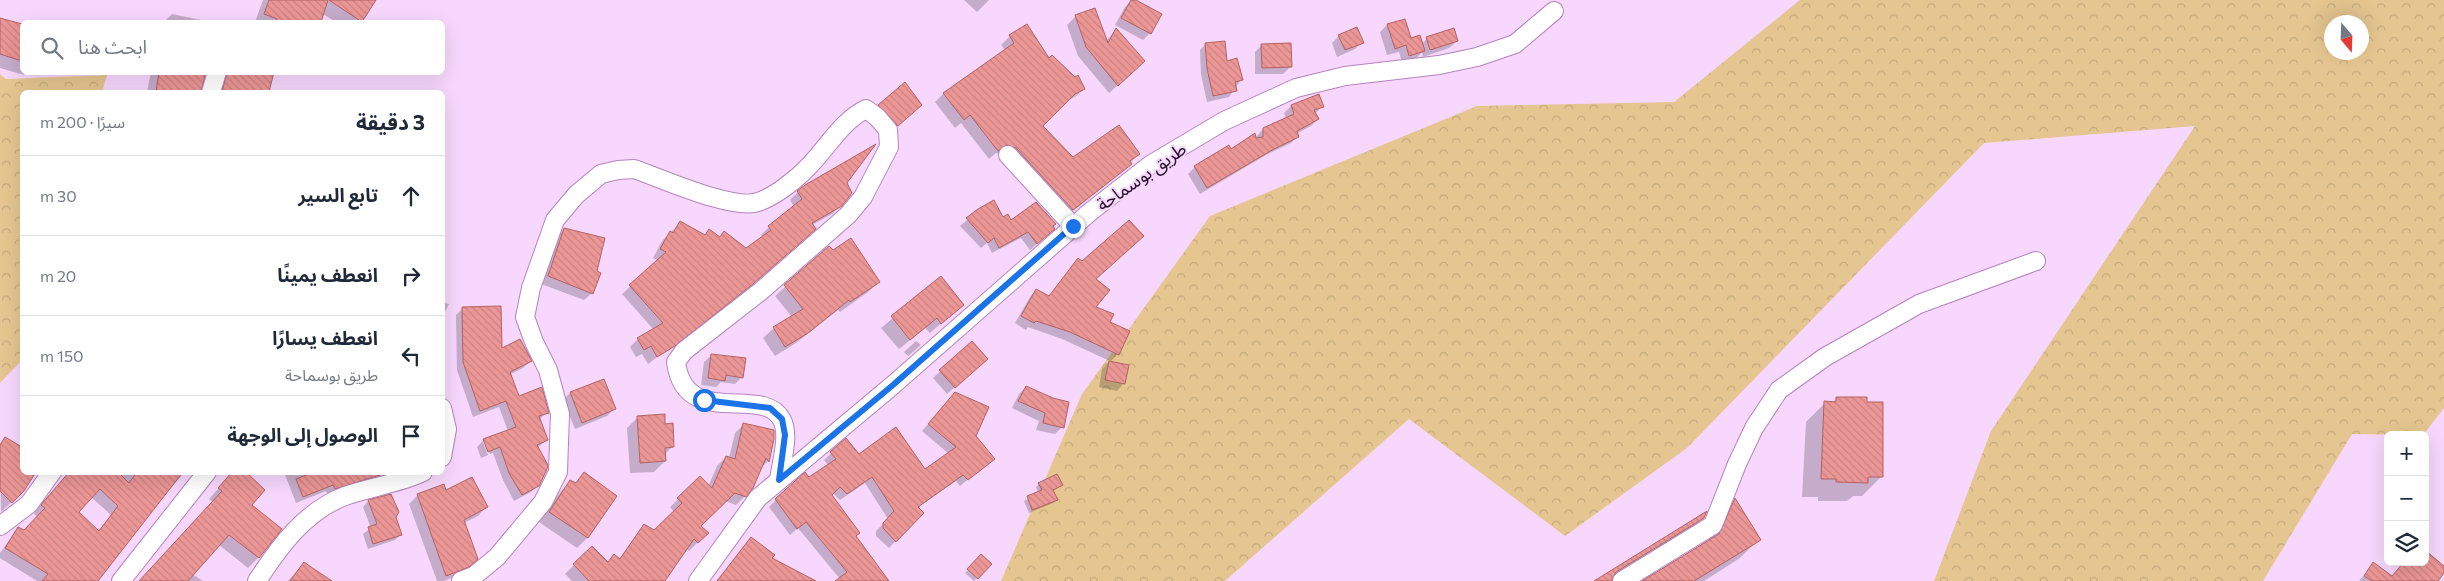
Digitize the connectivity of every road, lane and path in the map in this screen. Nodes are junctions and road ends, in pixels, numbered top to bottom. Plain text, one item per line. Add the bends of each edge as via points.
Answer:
1 (1554, 11) dead end
2 (217, 75) edge
3 (212, 90) edge
4 (1008, 155) dead end
5 (1073, 226) junction
6 (2036, 262) dead end
7 (50, 475) edge
8 (205, 475) edge
9 (413, 475) edge
10 (779, 480) junction
11 (0, 526) edge
12 (121, 581) edge
13 (257, 581) edge
14 (460, 581) edge
15 (698, 581) edge
16 (1622, 581) edge

1 - 5 street, طريق بوسماحة via 1515,44 1477,57 1439,65 1345,76 1296,88 1224,121 1150,165
2 - 3 street
4 - 5 street
5 - 10 street, طريق بوسماحة via 893,385
6 - 16 street via 1919,304 1825,357 1779,390 1754,428 1713,525
7 - 11 street via 29,504
8 - 12 street
9 - 13 street via 324,505 305,520 275,554
10 - 14 street via 785,435 782,419 770,408 704,400 687,392 678,377 676,362 684,350 761,291 848,216 863,197 889,146 888,130 866,109 852,116 809,166 757,203 733,203 634,168 601,174 570,202 555,220 531,288 525,318 548,370 560,414 558,472 543,502 497,557 474,576
10 - 15 street, طريق بوسماحة via 758,498

